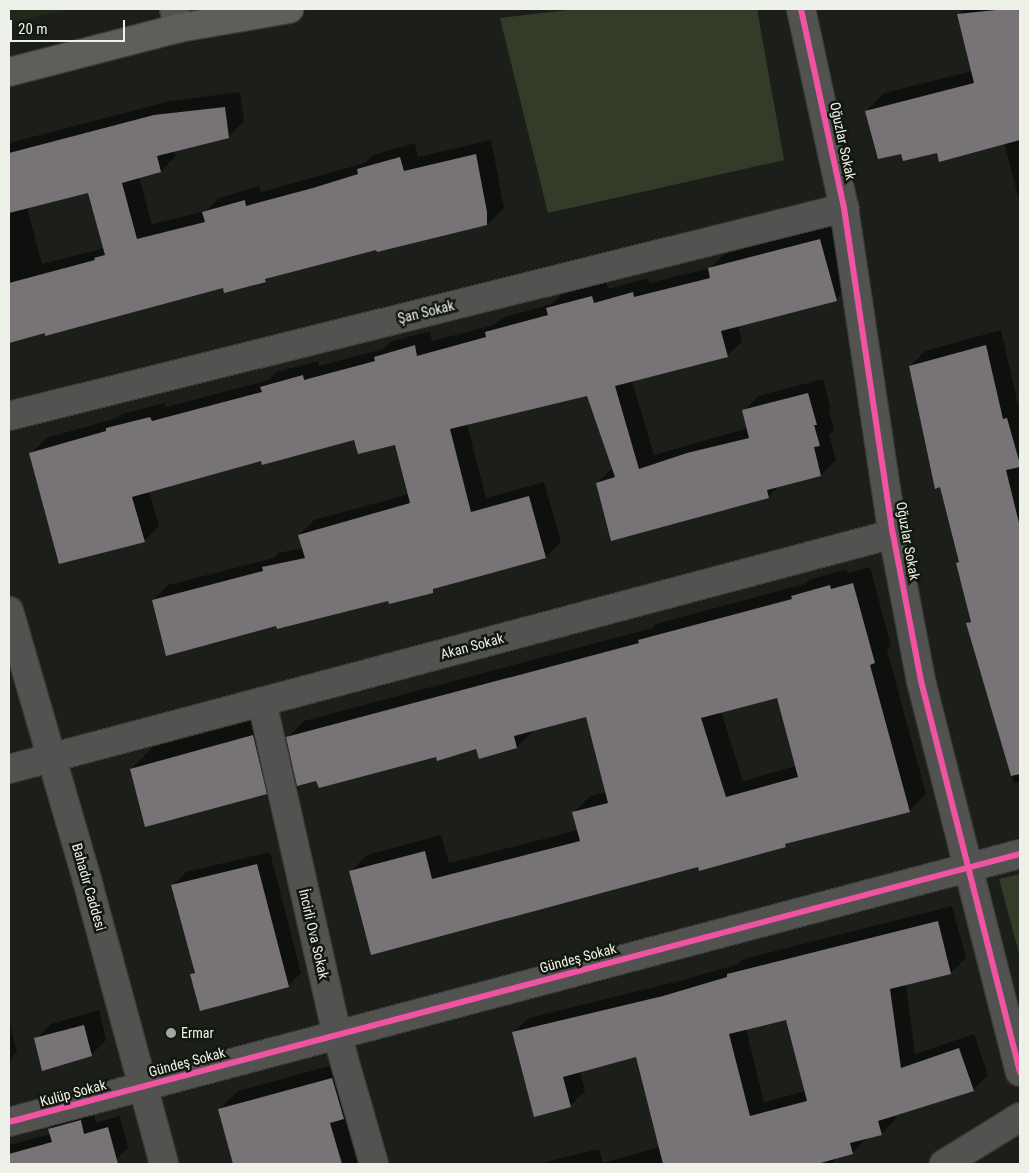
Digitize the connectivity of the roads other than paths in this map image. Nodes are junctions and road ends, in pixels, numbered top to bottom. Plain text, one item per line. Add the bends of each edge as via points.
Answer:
1 (289, 9) edge
2 (802, 9) edge
3 (176, 18) edge
4 (9, 72) edge
5 (844, 208) junction
6 (9, 416) edge
7 (893, 534) junction
8 (9, 611) edge
9 (262, 702) junction
10 (52, 758) junction
11 (9, 769) edge
12 (1020, 854) edge
13 (969, 869) junction
14 (337, 1035) junction
15 (1020, 1072) edge
16 (143, 1087) junction
17 (1020, 1116) edge
18 (9, 1122) edge
19 (164, 1164) edge
20 (374, 1164) edge
21 (944, 1164) edge

1 - 3 main road
2 - 5 street, Oğuzlar Sokak
3 - 4 main road
5 - 6 street, Şan Sokak
5 - 7 street, Oğuzlar Sokak
7 - 9 street, Akan Sokak
7 - 13 street, Oğuzlar Sokak via 922,681
8 - 10 street, Bahadır Caddesi
9 - 10 street, Akan Sokak
9 - 14 street, İncirli Ova Sokak
10 - 11 street, Akan Sokak
10 - 16 street, Bahadır Caddesi
12 - 13 street, Gündeş Sokak
13 - 14 street, Gündeş Sokak
13 - 15 street, Oğuzlar Sokak
14 - 16 street, Gündeş Sokak
14 - 20 street, İncirli Ova Sokak
16 - 18 street, Kulüp Sokak
16 - 19 street, Bahadır Caddesi
17 - 21 street

